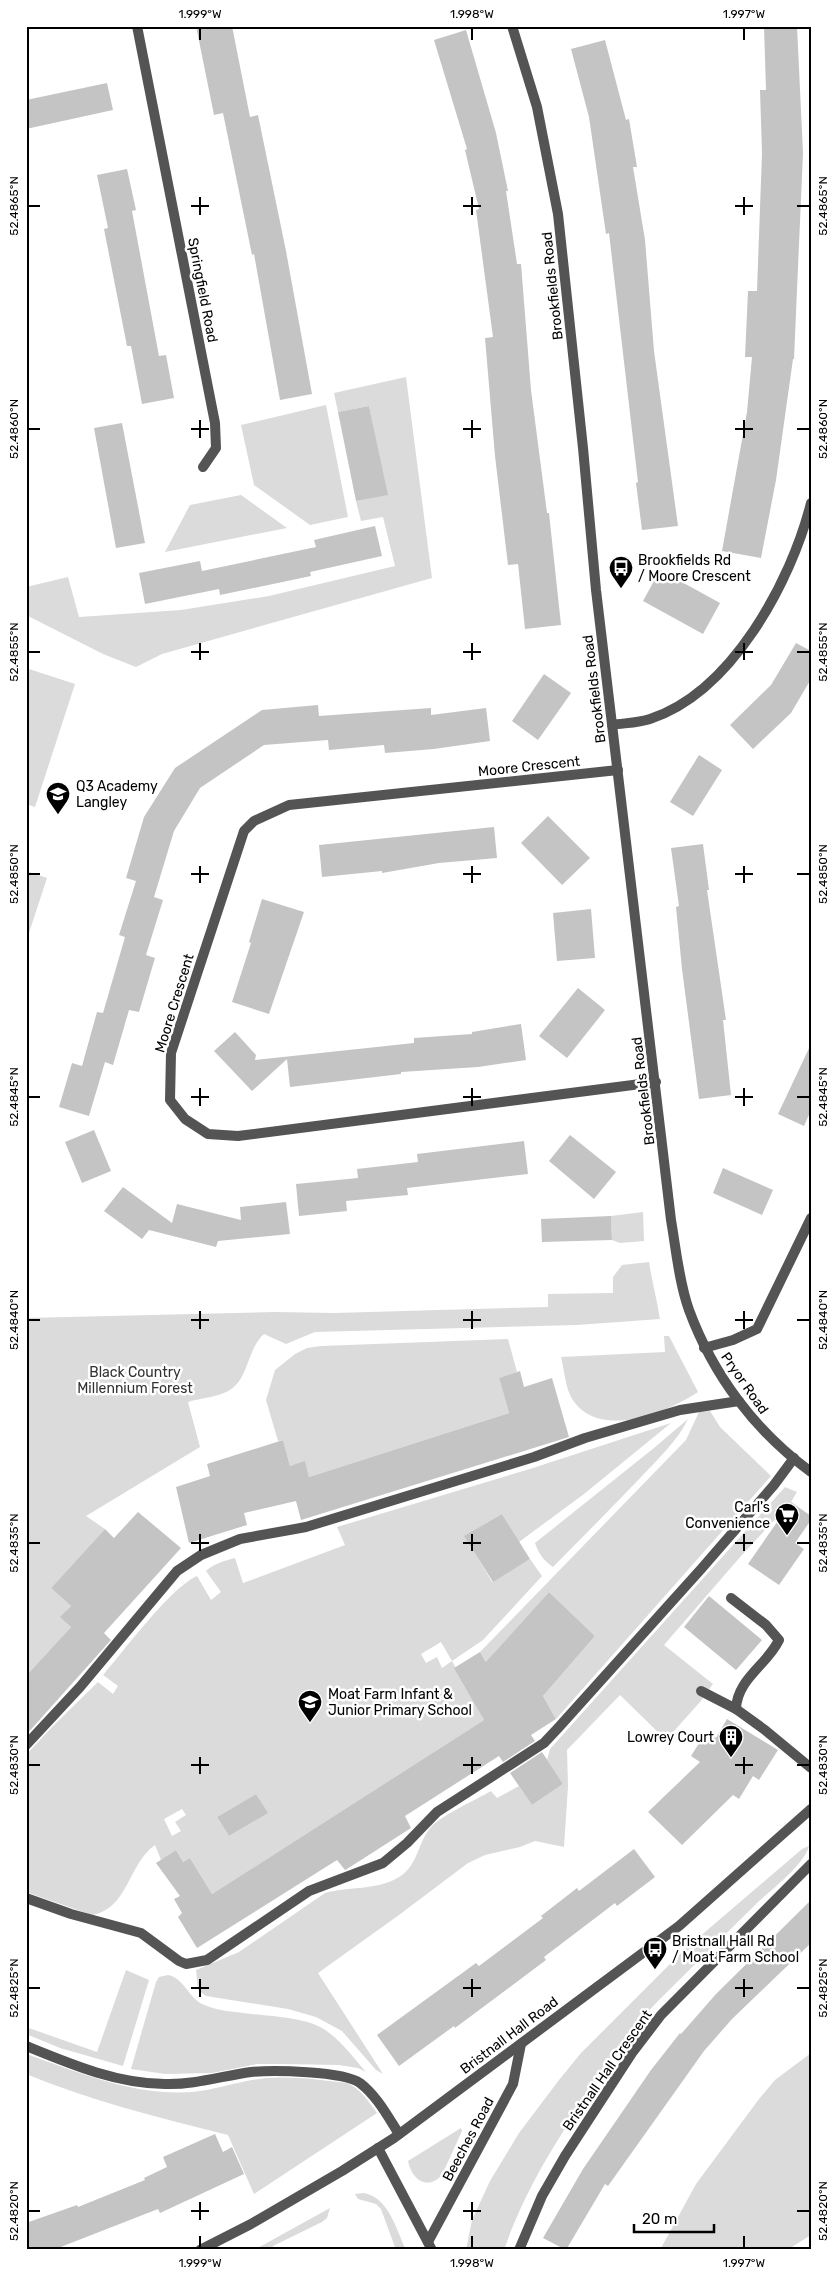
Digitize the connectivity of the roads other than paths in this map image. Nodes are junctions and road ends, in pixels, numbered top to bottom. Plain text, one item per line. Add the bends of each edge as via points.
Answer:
1 (137, 26) edge
2 (512, 26) edge
3 (203, 467) dead end
4 (811, 503) edge
5 (612, 725) junction
6 (618, 770) junction
7 (656, 1082) junction
8 (811, 1218) edge
9 (704, 1348) junction
10 (739, 1401) junction
11 (794, 1458) junction
12 (811, 1472) edge
13 (731, 1598) dead end
14 (701, 1691) dead end
15 (736, 1709) junction
16 (26, 1745) edge
17 (811, 1768) edge
18 (811, 1808) edge
19 (811, 1864) edge
20 (26, 1898) edge
21 (520, 2044) junction
22 (26, 2046) edge
23 (399, 2134) junction
24 (378, 2148) junction
25 (430, 2246) edge
26 (200, 2250) edge
27 (519, 2250) edge

1 - 3 street, Springfield Road via 215,424 216,448
2 - 5 street, Brookfields Road via 537,107 558,214
4 - 5 street via 790,564 773,599 732,659 693,695 672,709 650,719
5 - 6 street, Brookfields Road
6 - 7 street, Brookfields Road
6 - 7 street, Moore Crescent via 289,805 254,821 244,831 171,1053 170,1100 185,1119 208,1134 238,1136
7 - 9 street, Brookfields Road via 677,1257 689,1309
8 - 9 street, Pryor Road via 757,1329 734,1340
9 - 10 street, Pryor Road
10 - 11 street, Pryor Road via 759,1427
10 - 16 street via 680,1410 306,1527 240,1538 201,1555 177,1571 80,1687
11 - 12 street, Pryor Road
11 - 20 street via 708,1561 544,1743 437,1812 384,1863 309,1891 217,1955 198,1963 179,1961 141,1933
13 - 15 street via 766,1624 779,1640 741,1688
14 - 15 street
15 - 17 street
18 - 21 street, Bristnall Hall Road via 678,1926
19 - 27 street, Bristnall Hall Crescent via 661,2015 632,2053 542,2196
21 - 23 street, Bristnall Hall Road
21 - 25 street, Beeches Road via 513,2084
22 - 23 street via 121,2080 141,2082 184,2083 252,2072 346,2076 360,2083 379,2102
23 - 24 street, Bristnall Hall Road
24 - 25 street, Beeches Road
24 - 26 street, Bristnall Hall Road via 251,2224

